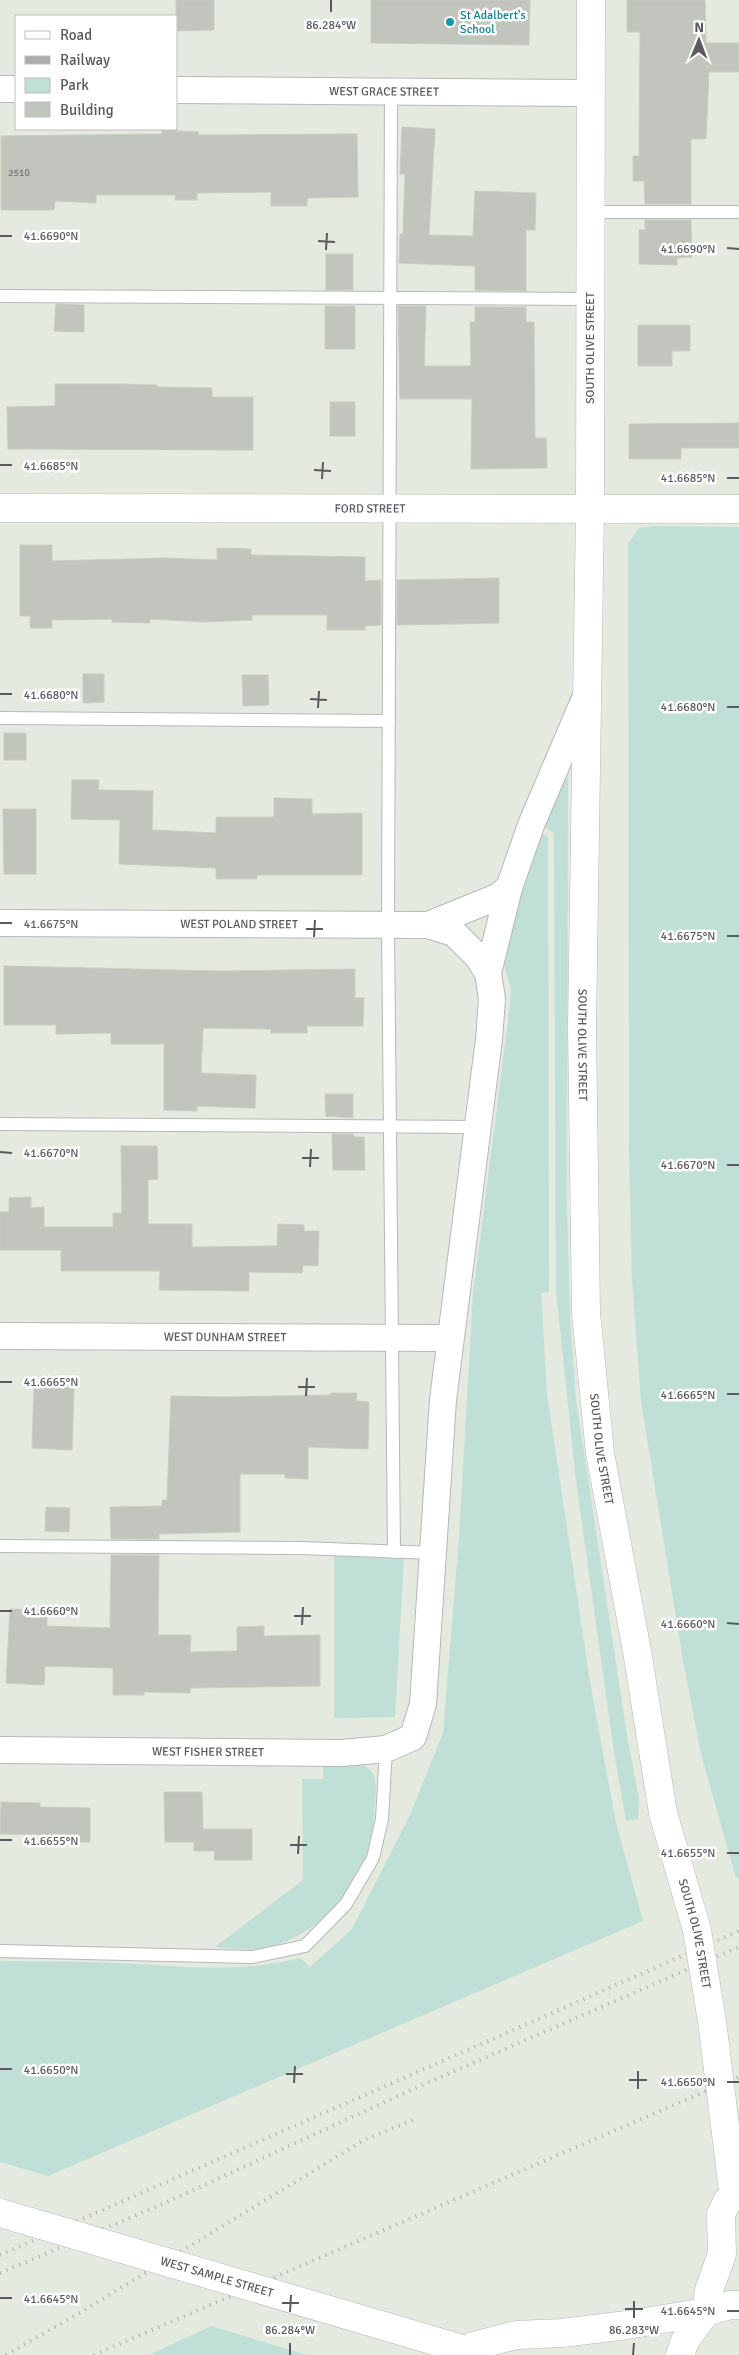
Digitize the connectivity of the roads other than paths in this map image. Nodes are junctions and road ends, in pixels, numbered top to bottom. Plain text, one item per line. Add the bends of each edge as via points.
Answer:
1 (591, 0) edge
2 (0, 89) edge
3 (15, 89) edge
4 (178, 90) edge
5 (391, 92) junction
6 (590, 93) junction
7 (590, 212) junction
8 (739, 212) edge
9 (0, 296) edge
10 (390, 298) junction
11 (590, 299) junction
12 (0, 508) edge
13 (389, 509) junction
14 (739, 509) edge
15 (590, 510) junction
16 (586, 696) junction
17 (0, 718) edge
18 (389, 721) junction
19 (509, 888) junction
20 (0, 923) edge
21 (388, 925) junction
22 (428, 925) junction
23 (488, 973) junction
24 (0, 1124) edge
25 (390, 1127) junction
26 (476, 1127) junction
27 (0, 1336) edge
28 (392, 1338) junction
29 (449, 1338) junction
30 (0, 1546) edge
31 (394, 1552) junction
32 (434, 1553) junction
33 (414, 1737) joint
34 (386, 1749) junction
35 (0, 1750) edge
36 (0, 1952) edge
37 (736, 2193) edge
38 (0, 2213) edge
39 (739, 2305) edge
40 (706, 2312) junction
41 (470, 2352) edge
42 (680, 2355) edge

1 - 6 street, SOUTH OLIVE STREET
2 - 3 street
4 - 5 street, WEST GRACE STREET
5 - 6 street, WEST GRACE STREET
5 - 10 lane
6 - 7 street, SOUTH OLIVE STREET
7 - 8 lane
7 - 11 street, SOUTH OLIVE STREET
9 - 10 lane
10 - 11 lane
10 - 13 lane
11 - 15 street, SOUTH OLIVE STREET
12 - 13 street, FORD STREET
13 - 15 street, FORD STREET
13 - 18 lane
14 - 15 street, FORD STREET
15 - 16 street, SOUTH OLIVE STREET
16 - 19 street, SOUTH OLIVE STREET via 531,825
16 - 37 street, SOUTH OLIVE STREET, bridge via 582,1027 587,1323 600,1454 663,1814 697,1930
17 - 18 lane
18 - 21 lane
19 - 22 street via 496,897
19 - 23 street, SOUTH OLIVE STREET
20 - 21 street, WEST POLAND STREET
21 - 22 street, WEST POLAND STREET
21 - 25 lane
22 - 23 street, WEST POLAND STREET via 454,932 478,957
23 - 26 street, SOUTH OLIVE STREET via 492,999 489,1039
24 - 25 lane
25 - 26 lane
25 - 28 lane
26 - 29 street, SOUTH OLIVE STREET
27 - 28 street, WEST DUNHAM STREET
28 - 29 street, WEST DUNHAM STREET
28 - 31 lane
29 - 32 street, SOUTH OLIVE STREET
30 - 31 lane via 301,1548
31 - 32 lane
32 - 33 street, SOUTH OLIVE STREET via 423,1704
33 - 34 street, WEST FISHER STREET
34 - 35 street, WEST FISHER STREET via 342,1753
34 - 36 lane via 382,1819 373,1858 346,1904 305,1946 252,1957
37 - 40 street, SOUTH OLIVE STREET via 721,2214 722,2254 709,2290
38 - 41 street, WEST SAMPLE STREET, bridge
39 - 40 street, WEST SAMPLE STREET
40 - 41 street, WEST SAMPLE STREET via 571,2332 516,2335
40 - 42 street

